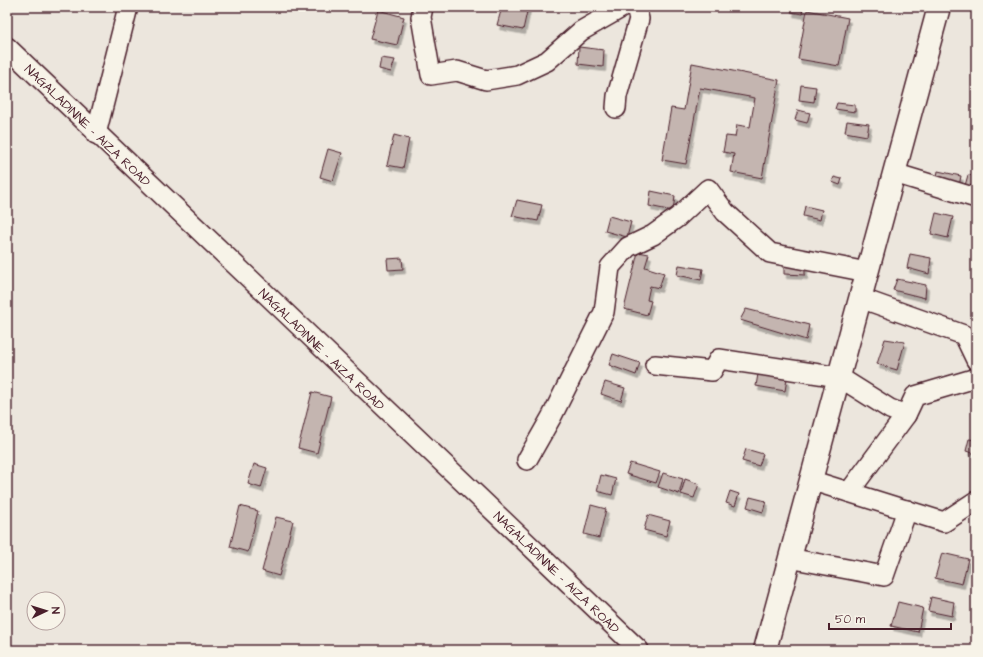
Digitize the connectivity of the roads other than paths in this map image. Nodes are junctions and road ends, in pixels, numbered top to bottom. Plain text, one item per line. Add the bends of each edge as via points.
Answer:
1 (128, 7) edge
2 (423, 7) edge
3 (623, 7) edge
4 (636, 7) edge
5 (939, 7) edge
6 (7, 47) edge
7 (616, 108) dead end
8 (96, 134) junction
9 (894, 174) junction
10 (976, 198) edge
11 (867, 272) junction
12 (860, 298) junction
13 (976, 360) edge
14 (655, 365) dead end
15 (839, 377) junction
16 (976, 378) edge
17 (906, 415) junction
18 (526, 460) dead end
19 (810, 480) junction
20 (849, 492) junction
21 (976, 501) edge
22 (907, 510) junction
23 (789, 558) junction
24 (638, 650) edge
25 (765, 650) edge

1 - 8 street
2 - 3 street via 421,17 431,75 457,71 486,80 517,75 547,61 581,31
4 - 7 street via 639,19 617,96
5 - 9 main road
6 - 8 street, NAGALADINNE - AIZA ROAD
8 - 24 street, NAGALADINNE - AIZA ROAD
9 - 10 street
9 - 11 main road
11 - 12 main road
11 - 18 street via 770,253 726,212 708,189 678,217 653,235 628,247 610,267 604,312 552,416
12 - 13 street via 964,335
12 - 15 main road
14 - 15 street via 712,371 719,359
15 - 17 street via 890,409
15 - 19 main road
16 - 17 street via 915,396
17 - 20 street
19 - 20 street
19 - 23 main road
20 - 22 street
21 - 22 street via 944,522
22 - 23 street via 884,576
23 - 25 main road

